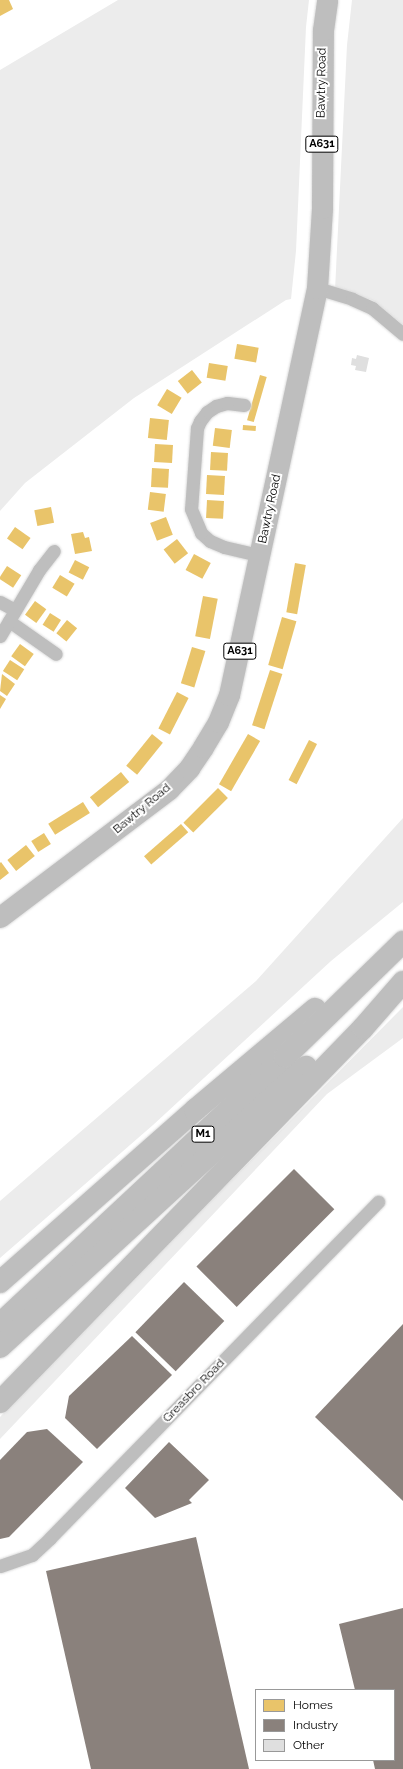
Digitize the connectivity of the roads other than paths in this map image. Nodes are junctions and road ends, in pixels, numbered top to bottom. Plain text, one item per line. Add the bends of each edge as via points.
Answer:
1 (327, 0) edge
2 (317, 288) junction
3 (403, 334) edge
4 (244, 405) dead end
5 (54, 551) dead end
6 (260, 555) junction
7 (0, 602) edge
8 (12, 615) junction
9 (0, 636) edge
10 (56, 654) dead end
11 (0, 918) edge
12 (403, 936) edge
13 (403, 942) edge
14 (403, 978) edge
15 (403, 982) edge
16 (378, 1202) dead end
17 (0, 1282) edge
18 (0, 1324) edge
19 (0, 1347) edge
20 (0, 1402) edge
21 (0, 1566) edge

1 - 2 main road, Bawtry Road / A631 via 323,30 322,208
2 - 3 street via 372,308
2 - 6 main road, Bawtry Road / A631
4 - 6 street via 227,403 216,406 200,421 197,428 191,509 201,532 210,541 224,547
5 - 8 street
6 - 11 main road, Bawtry Road / A631 via 229,695 218,722 189,768 145,810
7 - 8 street
8 - 9 street
8 - 10 street
12 - 17 highway, M1 via 195,1110
13 - 18 highway, M1 via 285,1057
14 - 19 highway, M1
15 - 20 highway via 357,1034
16 - 21 street, Greasbro Road via 50,1538 32,1555

